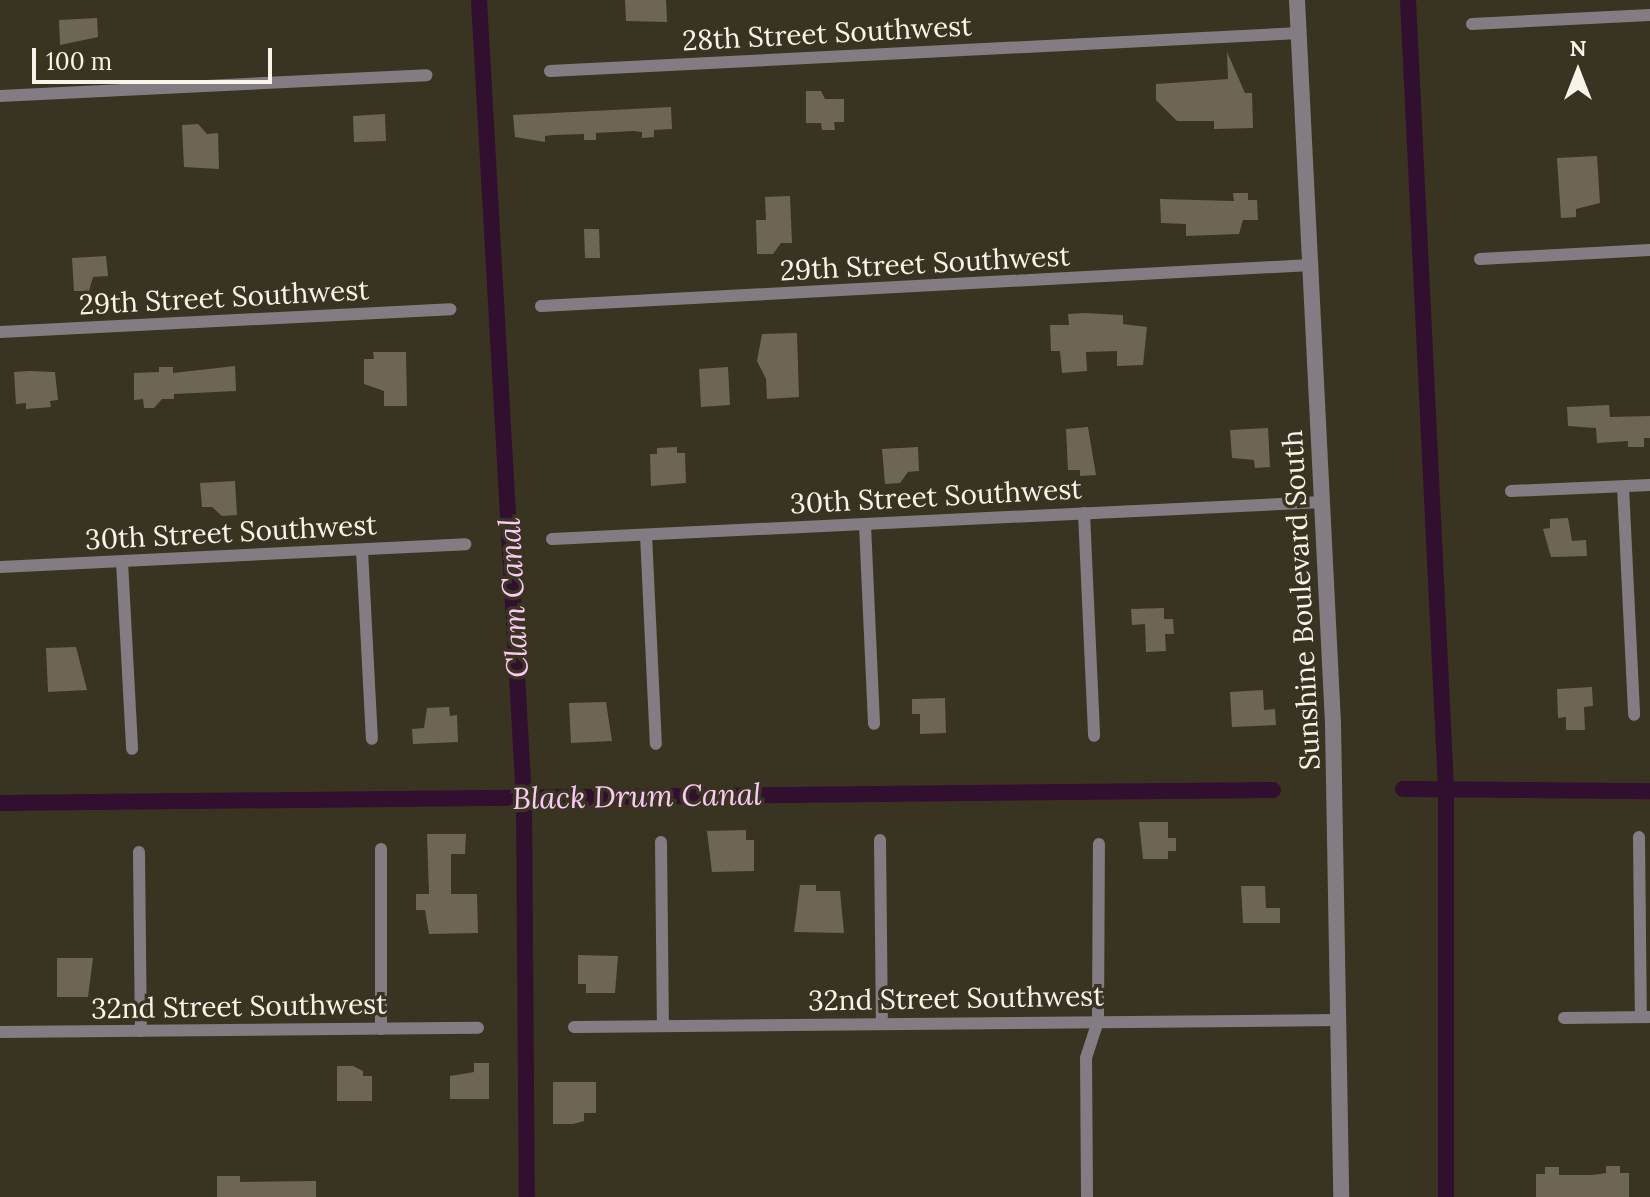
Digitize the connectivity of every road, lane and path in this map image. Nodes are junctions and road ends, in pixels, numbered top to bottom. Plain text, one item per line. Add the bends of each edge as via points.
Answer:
1 (1297, 0) edge
2 (1650, 15) edge
3 (1472, 24) dead end
4 (1299, 33) junction
5 (550, 71) dead end
6 (426, 75) dead end
7 (0, 96) edge
8 (1650, 250) edge
9 (1480, 259) dead end
10 (1310, 265) junction
11 (541, 306) dead end
12 (450, 309) dead end
13 (0, 332) edge
14 (1650, 485) edge
15 (1623, 487) junction
16 (1511, 491) dead end
17 (1322, 502) junction
18 (1084, 513) junction
19 (865, 525) junction
20 (646, 535) junction
21 (552, 539) dead end
22 (465, 544) dead end
23 (362, 550) junction
24 (122, 562) junction
25 (0, 567) edge
26 (1634, 715) dead end
27 (874, 724) dead end
28 (1094, 736) dead end
29 (372, 739) dead end
30 (656, 744) dead end
31 (132, 749) dead end
32 (1639, 837) dead end
33 (880, 840) dead end
34 (661, 842) dead end
35 (1099, 844) dead end
36 (381, 849) dead end
37 (139, 852) dead end
38 (1646, 1017) edge
39 (1564, 1018) dead end
40 (1098, 1020) junction
41 (1339, 1020) junction
42 (882, 1023) junction
43 (663, 1026) junction
44 (574, 1027) dead end
45 (478, 1028) dead end
46 (381, 1029) junction
47 (141, 1031) junction
48 (0, 1032) edge
49 (1087, 1197) edge
50 (1341, 1197) edge

1 - 4 street, Sunshine Boulevard South
2 - 3 street
4 - 5 street, 28th Street Southwest
4 - 10 street, Sunshine Boulevard South
6 - 7 street
8 - 9 street
10 - 11 street, 29th Street Southwest
10 - 17 street, Sunshine Boulevard South
12 - 13 street, 29th Street Southwest
14 - 15 street
15 - 16 street
15 - 26 street
17 - 18 street, 30th Street Southwest
17 - 41 street, Sunshine Boulevard South
18 - 19 street, 30th Street Southwest
18 - 28 street
19 - 20 street, 30th Street Southwest
19 - 27 street
20 - 21 street, 30th Street Southwest
20 - 30 street
22 - 23 street, 30th Street Southwest
23 - 24 street, 30th Street Southwest
23 - 29 street
24 - 25 street, 30th Street Southwest
24 - 31 street
32 - 38 street
33 - 42 street
34 - 43 street
35 - 40 street
36 - 46 street
37 - 47 street
38 - 39 street
40 - 41 street, 32nd Street Southwest
40 - 42 street, 32nd Street Southwest
40 - 49 street via 1086,1058
41 - 50 street, Sunshine Boulevard South
42 - 43 street, 32nd Street Southwest
43 - 44 street, 32nd Street Southwest
45 - 46 street, 32nd Street Southwest
46 - 47 street, 32nd Street Southwest
47 - 48 street, 32nd Street Southwest

